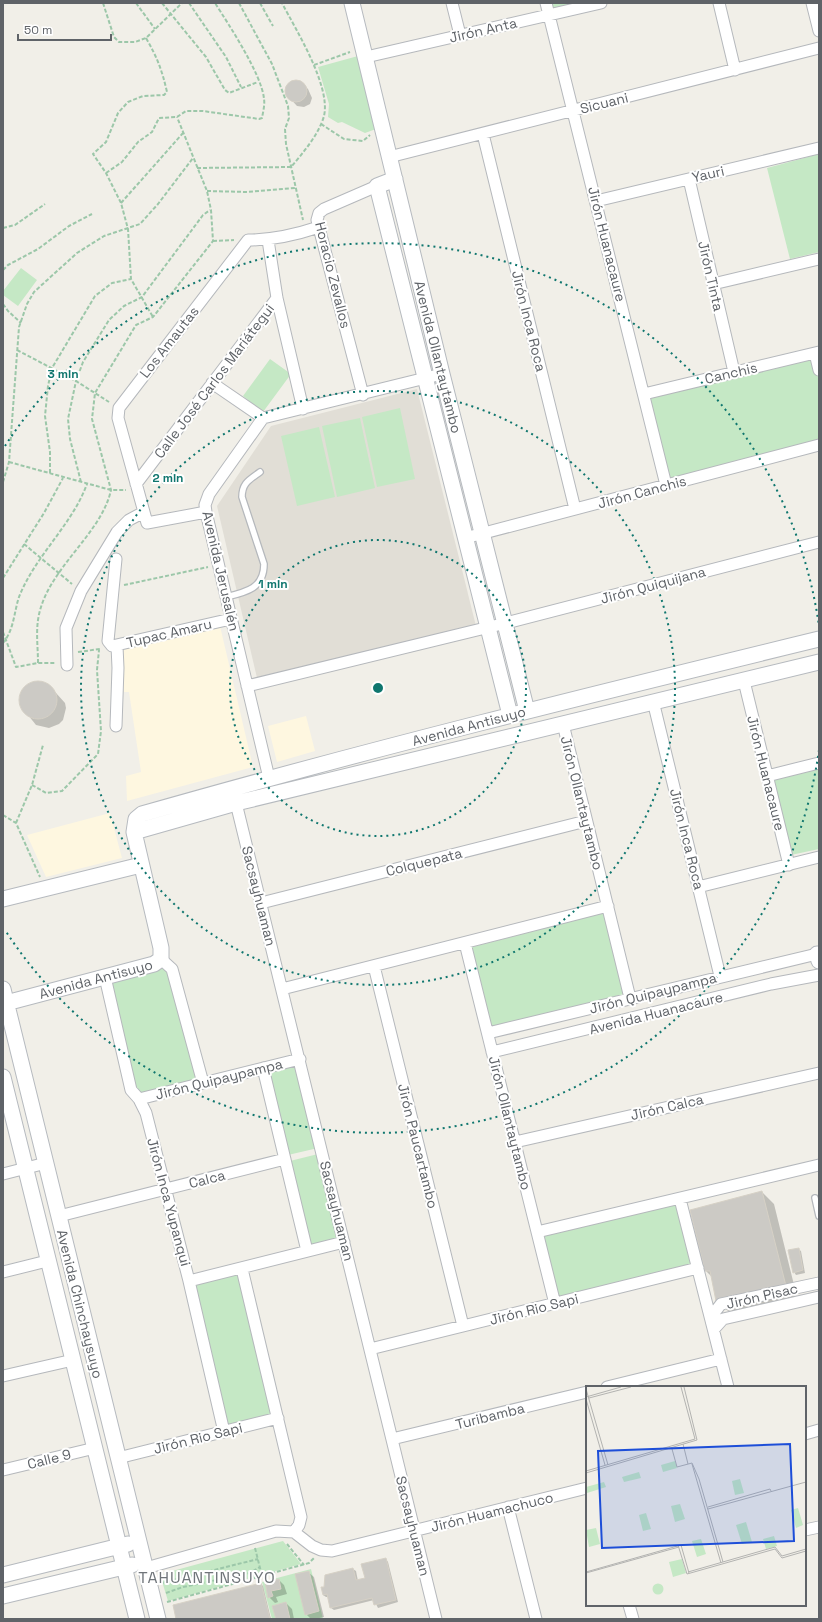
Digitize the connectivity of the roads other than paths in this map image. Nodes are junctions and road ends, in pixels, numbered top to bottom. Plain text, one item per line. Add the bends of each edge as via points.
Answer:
1 (352, 3) edge
2 (452, 3) edge
3 (546, 3) edge
4 (601, 3) edge
5 (719, 3) edge
6 (812, 3) edge
7 (549, 15) junction
8 (819, 31) edge
9 (460, 35) junction
10 (819, 48) edge
11 (364, 53) junction
12 (735, 70) junction
13 (573, 111) junction
14 (483, 134) junction
15 (819, 148) edge
16 (389, 157) junction
17 (395, 179) junction
18 (689, 179) junction
19 (377, 186) junction
20 (596, 201) junction
21 (319, 227) junction
22 (268, 240) junction
23 (819, 259) edge
24 (713, 284) junction
25 (277, 298) junction
26 (817, 352) edge
27 (819, 370) edge
28 (734, 372) junction
29 (442, 374) junction
30 (425, 379) junction
31 (212, 383) junction
32 (644, 394) junction
33 (363, 395) junction
34 (303, 409) junction
35 (263, 418) junction
36 (819, 445) edge
37 (260, 472) dead end
38 (136, 484) junction
39 (666, 485) junction
40 (575, 509) junction
41 (144, 512) junction
42 (206, 512) junction
43 (482, 534) junction
44 (465, 538) junction
45 (819, 542) edge
46 (116, 559) dead end
47 (226, 597) junction
48 (231, 619) junction
49 (506, 623) junction
50 (487, 627) junction
51 (819, 639) edge
52 (112, 644) junction
53 (819, 662) edge
54 (68, 665) road end
55 (744, 681) junction
56 (248, 686) junction
57 (653, 701) junction
58 (527, 711) junction
59 (510, 715) junction
60 (563, 724) junction
61 (116, 726) dead end
62 (819, 762) edge
63 (767, 776) junction
64 (269, 778) junction
65 (236, 803) junction
66 (586, 821) junction
67 (134, 832) junction
68 (819, 857) edge
69 (141, 865) junction
70 (789, 865) junction
71 (698, 887) junction
72 (3, 899) edge
73 (261, 903) junction
74 (608, 906) junction
75 (465, 943) junction
76 (818, 956) edge
77 (161, 959) junction
78 (374, 966) junction
79 (819, 975) edge
80 (720, 976) junction
81 (105, 977) junction
82 (282, 989) junction
83 (5, 996) edge
84 (630, 998) junction
85 (488, 1033) junction
86 (492, 1052) junction
87 (300, 1059) junction
88 (263, 1068) junction
89 (819, 1072) edge
90 (3, 1077) edge
91 (203, 1083) junction
92 (139, 1099) junction
93 (515, 1142) junction
94 (285, 1159) junction
95 (46, 1163) junction
96 (819, 1165) edge
97 (25, 1168) junction
98 (3, 1174) edge
99 (166, 1189) junction
100 (815, 1198) dead end
101 (680, 1199) junction
102 (59, 1216) junction
103 (819, 1216) edge
104 (537, 1232) junction
105 (344, 1242) junction
106 (307, 1251) junction
107 (47, 1261) junction
108 (698, 1268) junction
109 (242, 1269) junction
110 (3, 1272) edge
111 (190, 1281) junction
112 (819, 1283) edge
113 (819, 1298) edge
114 (555, 1304) junction
115 (711, 1317) junction
116 (463, 1326) junction
117 (714, 1329) junction
118 (370, 1349) junction
119 (721, 1359) junction
120 (72, 1360) junction
121 (3, 1376) edge
122 (611, 1386) edge
123 (728, 1386) edge
124 (586, 1392) edge
125 (278, 1418) junction
126 (819, 1430) edge
127 (224, 1432) junction
128 (806, 1434) edge
129 (392, 1440) junction
130 (95, 1448) junction
131 (118, 1458) junction
132 (3, 1470) edge
133 (586, 1488) edge
134 (508, 1508) junction
135 (819, 1527) edge
136 (806, 1530) edge
137 (414, 1531) junction
138 (294, 1532) junction
139 (139, 1541) junction
140 (119, 1546) junction
141 (145, 1565) junction
142 (124, 1567) junction
143 (3, 1576) edge
144 (3, 1596) edge
145 (629, 1606) edge
146 (160, 1609) edge
147 (137, 1619) edge
148 (436, 1619) edge
149 (536, 1619) edge
150 (632, 1619) edge

1 - 11 street, Avenida Ollantaytambo
2 - 9 street
3 - 7 street, Jirón Huanacaure
4 - 7 street, Jirón Anta
5 - 12 street
6 - 8 street
7 - 9 street, Jirón Anta
7 - 13 street, Jirón Huanacaure
9 - 11 street, Jirón Anta
10 - 12 street, Sicuani
11 - 16 street, Avenida Ollantaytambo
12 - 13 street, Sicuani
13 - 14 street, Sicuani
13 - 20 street, Jirón Huanacaure
14 - 16 street, Sicuani
14 - 40 street, Jirón Inca Roca
15 - 18 street, Yauri
16 - 17 street, Avenida Ollantaytambo
17 - 19 street, Horacio Zevallos
17 - 29 street, Avenida Ollantaytambo
18 - 20 street, Yauri
18 - 24 street, Jirón Tinta
19 - 21 street, Horacio Zevallos via 324,208 317,220
19 - 30 street, Avenida Ollantaytambo
20 - 32 street, Jirón Huanacaure
21 - 22 street via 293,236
21 - 33 street, Horacio Zevallos
22 - 25 street
22 - 38 street, Los Amautas via 248,240 119,408 118,418
23 - 24 street
24 - 28 street, Jirón Tinta
25 - 31 street, Calle José Carlos Mariátegui
25 - 34 street
26 - 27 street
26 - 28 street, Canchis
28 - 32 street, Canchis
29 - 30 street
29 - 43 street, Avenida Ollantaytambo
30 - 33 street
30 - 44 street, Avenida Ollantaytambo
31 - 35 street
31 - 38 street, Calle José Carlos Mariátegui
32 - 39 street, Jirón Huanacaure
33 - 34 street
34 - 35 street
35 - 42 street, Avenida Jerusalén via 209,494 205,505
36 - 39 street, Jirón Canchis
37 - 47 lane via 245,483 242,497 264,564 264,574 262,581 256,586
38 - 41 street
39 - 40 street, Jirón Canchis
40 - 43 street, Jirón Canchis
41 - 42 street via 147,523
41 - 54 street via 129,520 117,532 80,591 66,628
42 - 47 street, Avenida Jerusalén
43 - 44 street, Jirón Canchis
43 - 49 street, Avenida Ollantaytambo
44 - 50 street, Avenida Ollantaytambo
45 - 49 street, Jirón Quiquijana
46 - 52 street
47 - 48 street, Avenida Jerusalén
48 - 52 street, Tupac Amaru
48 - 56 street, Avenida Jerusalén
49 - 50 street, Jirón Quiquijana
49 - 58 street, Avenida Ollantaytambo
50 - 56 street, Jirón Quiquijana
50 - 59 street, Avenida Ollantaytambo
51 - 58 street, Avenida Antisuyo
52 - 61 street via 118,668
53 - 55 street, Avenida Antisuyo
55 - 57 street, Avenida Antisuyo
55 - 63 street, Jirón Huanacaure
56 - 64 street, Avenida Jerusalén
57 - 60 street, Avenida Antisuyo
57 - 71 street, Jirón Inca Roca
58 - 59 street, Avenida Antisuyo
59 - 64 street, Avenida Antisuyo
60 - 65 street, Avenida Antisuyo
60 - 66 street, Jirón Ollantaytambo
62 - 63 street
63 - 70 street, Jirón Huanacaure
64 - 67 street, Avenida Antisuyo via 142,814 136,820
65 - 67 street, Avenida Antisuyo
65 - 73 street, Sacsayhuaman
66 - 73 street, Colquepata
66 - 74 street, Jirón Ollantaytambo
67 - 69 street, Avenida Antisuyo
68 - 70 street
69 - 72 street
69 - 77 street, Avenida Antisuyo via 161,948
70 - 71 street
71 - 80 street, Jirón Inca Roca
73 - 82 street, Sacsayhuaman
74 - 75 street
74 - 84 street, Jirón Ollantaytambo
75 - 78 street
75 - 85 street, Jirón Ollantaytambo
76 - 80 street, Jirón Quipaypampa
77 - 81 street, Avenida Antisuyo via 154,964
77 - 91 street via 172,969
78 - 82 street
78 - 116 street, Jirón Paucartambo
79 - 86 street, Avenida Huanacaure via 771,984
80 - 84 street, Jirón Quipaypampa
81 - 83 street, Avenida Antisuyo
81 - 92 street, Jirón Inca Yupanqui via 131,1090
82 - 87 street, Sacsayhuaman
83 - 95 street, Avenida Chinchaysuyo
84 - 85 street, Jirón Quipaypampa
85 - 86 street, Jirón Ollantaytambo
86 - 93 street, Jirón Ollantaytambo
87 - 88 street, Jirón Quipaypampa
87 - 105 street, Sacsayhuaman
88 - 91 street, Jirón Quipaypampa
88 - 94 street
89 - 93 street, Jirón Calca
90 - 97 street, Avenida Chinchaysuyo
91 - 92 street, Jirón Quipaypampa
92 - 99 street, Jirón Inca Yupanqui via 146,1113
93 - 104 street, Jirón Ollantaytambo
94 - 99 street, Calca
94 - 106 street
95 - 97 street
95 - 102 street, Avenida Chinchaysuyo
96 - 101 street
97 - 98 street
97 - 107 street, Avenida Chinchaysuyo
99 - 102 street, Calca
99 - 111 street, Jirón Inca Yupanqui
100 - 103 lane
101 - 104 street
101 - 108 street
102 - 131 street, Avenida Chinchaysuyo
104 - 114 street, Jirón Ollantaytambo
105 - 106 street
105 - 118 street, Sacsayhuaman
106 - 109 street
107 - 110 street
107 - 120 street, Avenida Chinchaysuyo
108 - 114 street, Jirón Rio Sapi
108 - 115 street
109 - 111 street
109 - 125 street
111 - 127 street, Jirón Inca Yupanqui
112 - 115 street, Jirón Pisac via 721,1304
113 - 117 street, Jirón Pisac via 723,1319
114 - 116 street, Jirón Rio Sapi
115 - 117 street
116 - 118 street, Jirón Rio Sapi
117 - 119 street
118 - 129 street, Sacsayhuaman
119 - 122 street
119 - 123 street
120 - 121 street
120 - 130 street, Avenida Chinchaysuyo
124 - 129 street, Turibamba
125 - 127 street, Jirón Rio Sapi
125 - 138 street via 301,1517
126 - 128 street
127 - 131 street, Jirón Rio Sapi
129 - 137 street, Sacsayhuaman
130 - 132 street, Calle 9
130 - 140 street, Avenida Chinchaysuyo
131 - 139 street, Avenida Chinchaysuyo
133 - 134 street, Jirón Huamachuco
134 - 137 street, Jirón Huamachuco
134 - 149 street
135 - 136 street
137 - 138 street, Jirón Huamachuco via 332,1551 312,1546
137 - 148 street, Sacsayhuaman
138 - 141 street via 276,1531 254,1542
139 - 140 street
139 - 141 street, Avenida Chinchaysuyo
140 - 142 street, Avenida Chinchaysuyo
140 - 143 street
141 - 142 street
141 - 146 street, Avenida Chinchaysuyo
142 - 144 street
142 - 147 street, Avenida Chinchaysuyo
145 - 150 street

